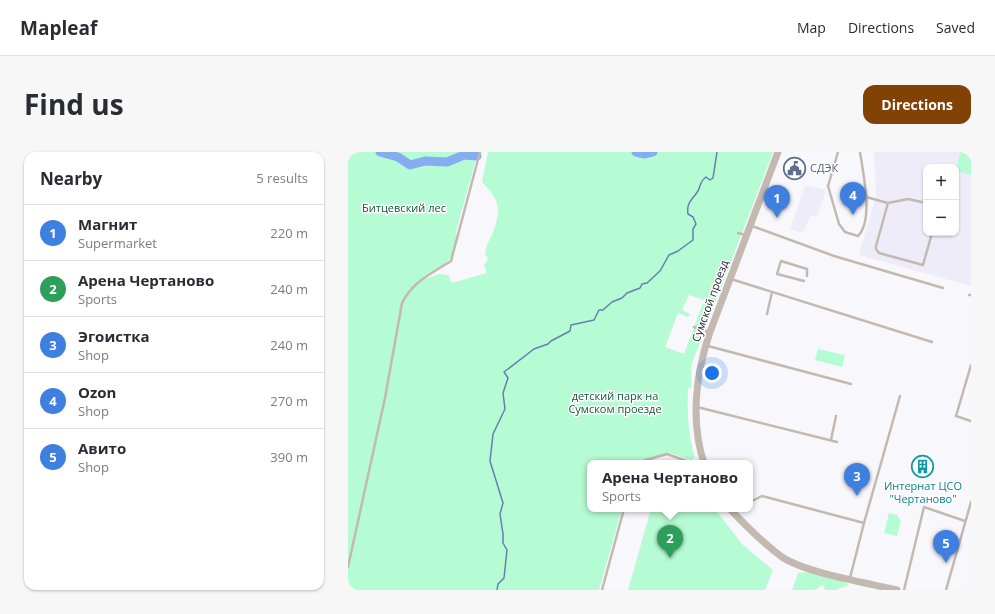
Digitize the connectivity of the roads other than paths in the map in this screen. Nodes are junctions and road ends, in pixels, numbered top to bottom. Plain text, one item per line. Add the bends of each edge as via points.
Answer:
1 (480, 152) edge
2 (778, 152) edge
3 (838, 152) edge
4 (860, 152) edge
5 (866, 197) junction
6 (923, 202) edge
7 (888, 203) junction
8 (750, 226) junction
9 (738, 233) dead end
10 (746, 236) junction
11 (931, 236) edge
12 (808, 276) dead end
13 (730, 278) junction
14 (804, 281) dead end
15 (943, 288) dead end
16 (772, 292) junction
17 (767, 314) dead end
18 (694, 327) dead end
19 (710, 332) junction
20 (932, 342) dead end
21 (705, 345) junction
22 (971, 365) edge
23 (851, 384) dead end
24 (900, 396) dead end
25 (697, 407) junction
26 (836, 416) dead end
27 (971, 421) edge
28 (831, 440) junction
29 (837, 442) dead end
30 (646, 460) edge
31 (684, 460) edge
32 (703, 460) edge
33 (753, 500) edge
34 (971, 502) edge
35 (623, 512) edge
36 (735, 512) edge
37 (965, 520) junction
38 (864, 523) junction
39 (348, 567) edge
40 (850, 578) junction
41 (888, 589) edge
42 (602, 590) edge
43 (897, 590) edge
44 (904, 590) edge
45 (946, 590) edge

1 - 39 lane via 451,261 416,283 402,303 385,398
2 - 8 street, Сумской проезд
3 - 5 lane via 828,186 839,224 845,232 858,236 861,233 868,207
4 - 5 lane
5 - 7 lane
6 - 7 lane via 908,199
7 - 11 lane via 876,246 877,252 923,265
8 - 10 street, Сумской проезд
8 - 15 lane via 834,256
9 - 10 lane
10 - 13 street, Сумской проезд
12 - 14 lane via 807,269 781,261 778,274
13 - 16 lane
13 - 19 street, Сумской проезд
16 - 17 lane
16 - 20 lane
18 - 19 lane
19 - 21 street, Сумской проезд
21 - 23 lane
21 - 25 street, Сумской проезд via 700,366
22 - 27 lane via 956,416
24 - 38 lane
25 - 28 lane
25 - 32 street, Сумской проезд via 698,438
26 - 28 lane
28 - 29 lane
30 - 31 lane via 667,454
33 - 38 lane via 762,496
34 - 37 lane
35 - 42 lane
36 - 40 street via 752,532 783,557 808,568
37 - 44 lane via 924,507
37 - 45 lane
38 - 40 lane
40 - 41 street
41 - 43 street

